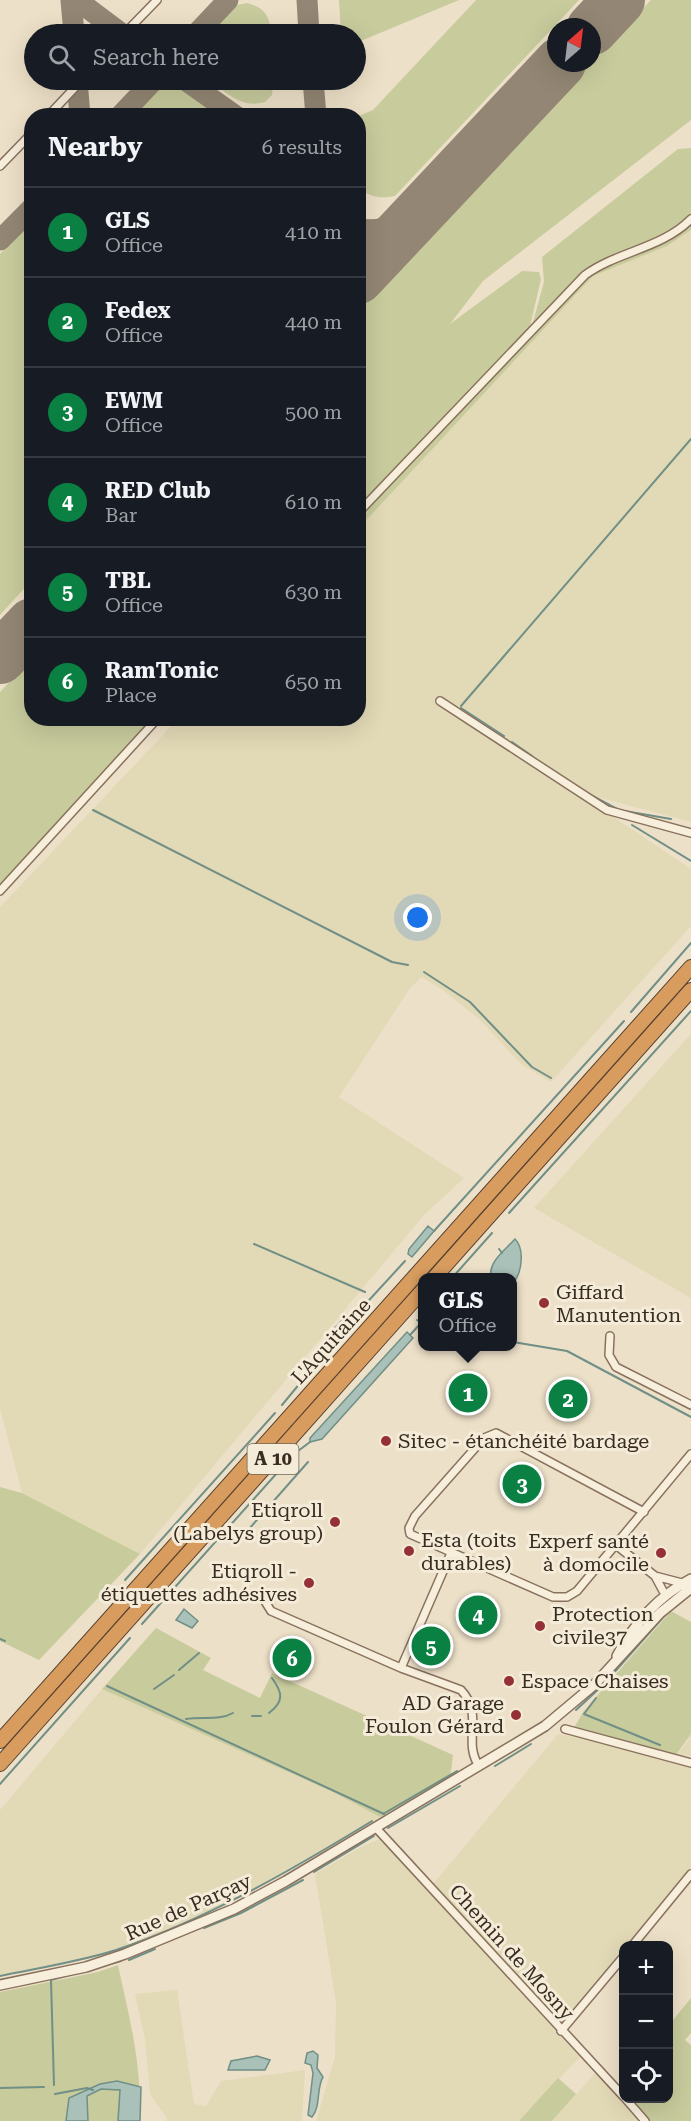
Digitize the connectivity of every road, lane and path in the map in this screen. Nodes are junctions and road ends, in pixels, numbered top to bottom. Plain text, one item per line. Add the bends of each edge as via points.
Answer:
1 (157, 0) edge
2 (134, 24) edge
3 (73, 90) edge
4 (56, 108) edge
5 (24, 141) edge
6 (0, 166) edge
7 (691, 219) edge
8 (366, 505) edge
9 (440, 701) dead end
10 (151, 726) edge
11 (691, 833) edge
12 (0, 891) edge
13 (691, 967) edge
14 (691, 990) edge
15 (438, 1273) edge
16 (418, 1296) edge
17 (610, 1336) dead end
18 (691, 1405) edge
19 (691, 1454) edge
20 (644, 1512) junction
21 (616, 1545) junction
22 (451, 1553) junction
23 (655, 1576) junction
24 (667, 1581) junction
25 (688, 1586) edge
26 (668, 1594) junction
27 (261, 1595) dead end
28 (639, 1636) junction
29 (401, 1668) junction
30 (608, 1670) junction
31 (564, 1729) dead end
32 (0, 1741) edge
33 (691, 1763) edge
34 (0, 1764) edge
35 (479, 1766) junction
36 (377, 1828) junction
37 (691, 1874) edge
38 (636, 1941) edge
39 (619, 1962) edge
40 (0, 1985) edge
41 (561, 2031) junction
42 (619, 2093) edge
43 (629, 2103) edge
44 (645, 2121) edge

1 - 2 street
3 - 4 street
5 - 6 street
7 - 8 street via 659,243 585,275
9 - 11 street via 607,810
10 - 12 street
13 - 32 highway, L'Aquitaine / A 10
14 - 15 highway
16 - 34 highway, L'Aquitaine / A 10
17 - 18 street via 609,1355 616,1367
19 - 20 street
20 - 21 street
20 - 22 street via 496,1433 484,1438 415,1516 409,1528 410,1534
21 - 22 street via 577,1592 563,1598
21 - 23 street
22 - 29 street
23 - 24 street
23 - 26 street
24 - 25 street
24 - 26 street
25 - 26 street
25 - 28 street
26 - 28 street
26 - 30 street via 632,1630
27 - 29 street via 271,1611
28 - 30 street
29 - 35 street via 457,1687 467,1697 474,1711 472,1756
30 - 35 street, Rue de Parçay via 552,1721
31 - 33 street
35 - 36 street, Rue de Parçay
36 - 40 street, Rue de Parçay via 251,1901 122,1955
36 - 41 street, Chemin de Mosny
37 - 38 street
39 - 41 street
41 - 42 street, Chemin de Mosny
43 - 44 street, Chemin de Mosny

